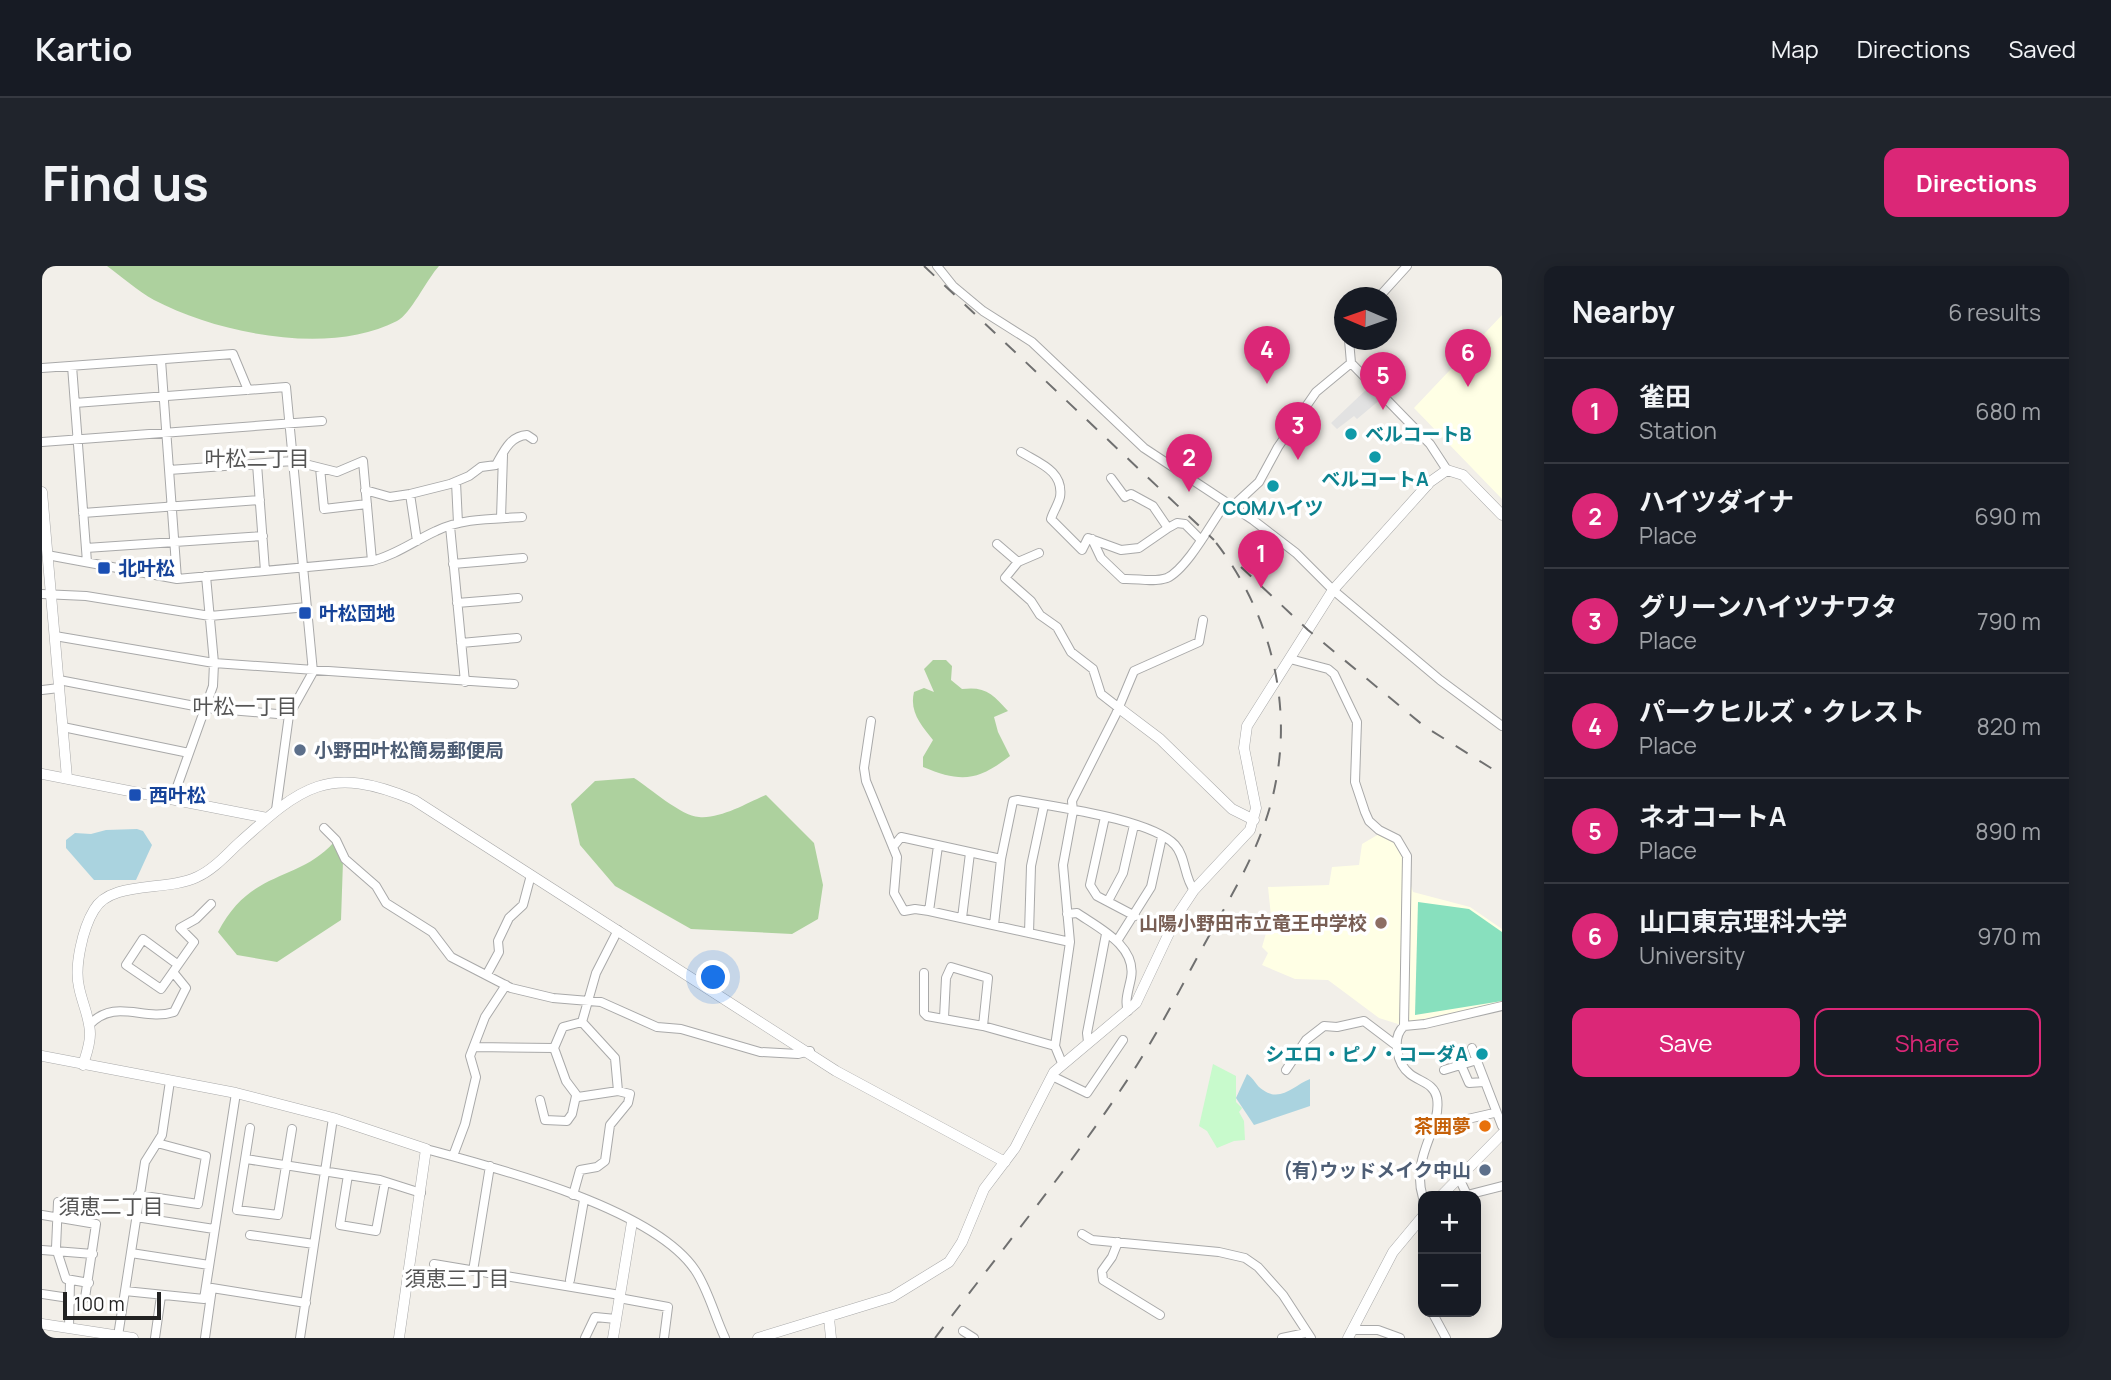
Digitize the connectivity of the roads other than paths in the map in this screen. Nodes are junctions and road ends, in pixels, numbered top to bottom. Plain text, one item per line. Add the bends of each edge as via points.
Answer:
1 (937, 266) edge
2 (1408, 266) edge
3 (1388, 287) edge
4 (1350, 350) edge
5 (161, 360) junction
6 (1351, 363) junction
7 (72, 366) junction
8 (42, 368) edge
9 (248, 390) junction
10 (163, 396) junction
11 (75, 403) junction
12 (322, 421) dead end
13 (289, 424) junction
14 (166, 433) junction
15 (533, 439) dead end
16 (77, 440) junction
17 (42, 442) edge
18 (503, 452) junction
19 (1021, 452) dead end
20 (293, 461) junction
21 (257, 464) junction
22 (320, 468) junction
23 (169, 470) junction
24 (1447, 470) junction
25 (1111, 478) dead end
26 (456, 482) junction
27 (365, 490) junction
28 (42, 492) edge
29 (410, 494) junction
30 (260, 500) junction
31 (367, 504) junction
32 (1229, 505) junction
33 (172, 506) junction
34 (83, 513) junction
35 (1502, 515) edge
36 (522, 517) dead end
37 (502, 518) junction
38 (454, 525) junction
39 (1168, 528) junction
40 (262, 536) junction
41 (1092, 539) junction
42 (1200, 539) junction
43 (417, 541) junction
44 (175, 542) junction
45 (997, 544) dead end
46 (86, 548) junction
47 (1039, 553) dead end
48 (47, 555) junction
49 (523, 558) dead end
50 (372, 561) junction
51 (87, 562) junction
52 (1018, 562) junction
53 (453, 564) junction
54 (303, 568) junction
55 (265, 571) junction
56 (206, 576) junction
57 (177, 579) junction
58 (1334, 590) junction
59 (46, 593) edge
60 (518, 598) dead end
61 (457, 603) junction
62 (307, 607) junction
63 (210, 617) junction
64 (1203, 620) dead end
65 (55, 636) junction
66 (517, 638) dead end
67 (461, 643) junction
68 (1290, 659) junction
69 (214, 663) junction
70 (313, 672) junction
71 (465, 682) junction
72 (59, 684) junction
73 (514, 684) dead end
74 (42, 690) edge
75 (205, 708) junction
76 (1119, 708) junction
77 (289, 715) junction
78 (871, 721) dead end
79 (1500, 721) edge
80 (63, 727) junction
81 (190, 752) junction
82 (42, 774) edge
83 (67, 778) junction
84 (173, 798) junction
85 (1044, 805) junction
86 (276, 810) junction
87 (1073, 811) junction
88 (1105, 817) junction
89 (267, 818) junction
90 (1254, 820) junction
91 (1134, 825) junction
92 (324, 828) dead end
93 (1162, 837) junction
94 (938, 846) junction
95 (893, 847) junction
96 (970, 853) junction
97 (1001, 859) junction
98 (531, 875) junction
99 (1194, 890) junction
100 (1108, 901) junction
101 (211, 904) dead end
102 (929, 911) junction
103 (1067, 914) junction
104 (1135, 916) junction
105 (962, 918) junction
106 (994, 925) junction
107 (618, 930) junction
108 (1029, 933) junction
109 (1107, 934) junction
110 (1117, 941) junction
111 (1070, 942) junction
112 (175, 968) junction
113 (924, 973) dead end
114 (486, 974) junction
115 (506, 985) junction
116 (589, 1000) junction
117 (1502, 1006) edge
118 (1128, 1011) junction
119 (944, 1018) junction
120 (582, 1022) junction
121 (89, 1025) junction
122 (983, 1026) junction
123 (1404, 1026) junction
124 (595, 1035) junction
125 (1123, 1040) dead end
126 (1088, 1042) junction
127 (1055, 1046) junction
128 (1397, 1046) junction
129 (475, 1047) junction
130 (612, 1047) dead end
131 (554, 1048) junction
132 (1472, 1048) dead end
133 (810, 1051) junction
134 (42, 1056) edge
135 (1477, 1060) junction
136 (1062, 1063) junction
137 (83, 1065) junction
138 (1462, 1067) junction
139 (1286, 1070) dead end
140 (1444, 1070) dead end
141 (1052, 1076) junction
142 (170, 1081) junction
143 (1484, 1082) junction
144 (618, 1091) junction
145 (236, 1093) junction
146 (576, 1096) junction
147 (540, 1100) dead end
148 (1494, 1113) junction
149 (333, 1118) junction
150 (1459, 1121) dead end
151 (1502, 1126) edge
152 (250, 1128) dead end
153 (292, 1129) dead end
154 (1502, 1134) edge
155 (157, 1143) junction
156 (426, 1149) junction
157 (453, 1156) junction
158 (246, 1159) junction
159 (1005, 1162) junction
160 (286, 1165) junction
161 (490, 1166) junction
162 (326, 1171) junction
163 (348, 1175) junction
164 (1459, 1178) junction
165 (385, 1182) junction
166 (1502, 1186) edge
167 (1423, 1191) edge
168 (1446, 1191) edge
169 (421, 1193) junction
170 (138, 1195) junction
171 (573, 1195) junction
172 (584, 1200) junction
173 (58, 1202) dead end
174 (42, 1215) edge
175 (136, 1217) junction
176 (58, 1218) junction
177 (632, 1222) junction
178 (1418, 1222) edge
179 (214, 1229) junction
180 (1082, 1234) dead end
181 (250, 1235) dead end
182 (1118, 1242) junction
183 (314, 1244) junction
184 (42, 1250) edge
185 (57, 1251) junction
186 (131, 1253) junction
187 (93, 1254) junction
188 (434, 1264) dead end
189 (209, 1265) junction
190 (473, 1271) junction
191 (570, 1280) dead end
192 (70, 1281) junction
193 (89, 1283) junction
194 (125, 1292) junction
195 (42, 1294) edge
196 (161, 1296) junction
197 (620, 1296) junction
198 (69, 1298) junction
199 (85, 1298) dead end
200 (306, 1303) junction
201 (1160, 1315) dead end
202 (1435, 1317) edge
203 (829, 1318) junction
204 (616, 1319) junction
205 (42, 1324) edge
206 (69, 1328) junction
207 (963, 1331) dead end
208 (1351, 1334) edge
209 (95, 1335) edge
210 (1308, 1336) edge
211 (124, 1337) edge
212 (155, 1338) edge
213 (205, 1338) edge
214 (300, 1338) edge
215 (398, 1338) edge
216 (586, 1338) edge
217 (613, 1338) edge
218 (664, 1338) edge
219 (725, 1338) edge
220 (758, 1338) edge
221 (831, 1338) edge
222 (974, 1338) edge
223 (1282, 1338) edge
224 (1400, 1338) edge
225 (1446, 1338) edge

1 - 32 street via 983,311 1032,342 1144,448
2 - 3 street
4 - 6 street
5 - 7 street
5 - 9 street via 233,354
5 - 10 street
6 - 24 street via 1430,444
6 - 32 street via 1316,393 1259,482
7 - 8 street
7 - 11 street
9 - 10 street
9 - 13 street via 286,387
10 - 11 street
10 - 14 street
11 - 16 street
12 - 13 street
13 - 14 street
13 - 20 street
14 - 16 street
14 - 23 street
15 - 18 street via 517,437
16 - 17 street
16 - 34 street
18 - 26 street via 496,465 481,467
18 - 37 street
19 - 41 street via 1052,470 1057,478 1060,499 1051,519 1082,550 1088,538
20 - 21 street
20 - 22 street
20 - 54 street
21 - 23 street
21 - 30 street
22 - 27 street via 340,472 363,461
22 - 31 street via 324,509
23 - 33 street
24 - 35 street via 1463,475
24 - 58 street via 1430,482
25 - 39 street via 1125,497 1134,495 1153,506
26 - 29 street
26 - 38 street
27 - 29 street via 386,496
27 - 31 street
28 - 48 street
29 - 43 street
30 - 33 street
30 - 40 street
31 - 50 street
32 - 42 street
32 - 58 street via 1296,553
33 - 34 street
33 - 44 street
34 - 46 street
36 - 37 street
37 - 38 street
38 - 43 street
38 - 53 street
39 - 41 street via 1139,548 1121,550
39 - 42 street via 1185,524
40 - 44 street
40 - 55 street
41 - 42 street via 1101,558 1123,579 1148,580 1170,577
43 - 50 street
44 - 46 street
44 - 57 street
45 - 52 street
46 - 51 street
47 - 52 street
48 - 51 street
48 - 59 street
49 - 53 street
50 - 54 street
51 - 57 street
52 - 76 street via 1005,578 1040,615 1053,622 1071,652 1093,669 1101,694
53 - 61 street
54 - 55 street
54 - 62 street
55 - 56 street
56 - 57 street
56 - 63 street
58 - 68 street
58 - 79 street via 1440,680
59 - 63 street
59 - 65 street
60 - 61 street
61 - 67 street
62 - 63 street
62 - 70 street
63 - 69 street
64 - 76 street via 1199,642 1134,671
65 - 69 street
65 - 72 street
66 - 67 street
67 - 71 street
68 - 90 street via 1258,705 1245,734 1245,757 1256,798
68 - 123 street via 1334,674 1357,722 1354,782 1365,812 1379,830 1398,839 1407,856
69 - 70 street
69 - 75 street via 213,686
70 - 71 street
70 - 77 street
71 - 73 street
72 - 74 street
72 - 75 street
72 - 80 street
75 - 77 street
75 - 81 street
76 - 87 street via 1072,801
76 - 90 street via 1160,739 1232,809
77 - 86 street
78 - 95 street via 866,781
80 - 81 street
80 - 83 street
81 - 84 street
82 - 83 street
83 - 84 street
84 - 89 street
85 - 87 street
85 - 97 street via 1013,801
85 - 108 street via 1031,866
86 - 89 street
86 - 98 street via 293,796 328,783 374,786 414,800
87 - 88 street
87 - 103 street via 1063,865
88 - 91 street
88 - 100 street via 1090,885 1097,896
89 - 121 street via 196,878 171,887 114,892 96,906 77,978
90 - 99 street
91 - 93 street
91 - 100 street via 1123,873
92 - 114 street via 345,859 376,886 386,903 435,934 451,957
93 - 99 street via 1179,851
93 - 104 street via 1151,887
94 - 95 street via 901,837
94 - 96 street
94 - 102 street
95 - 102 street via 898,864 896,901 904,911
96 - 97 street
96 - 105 street
97 - 106 street
98 - 107 street
98 - 114 street via 523,905 509,918 498,941 499,953
99 - 118 street via 1169,931 1141,995
100 - 104 street
101 - 112 street via 180,928 194,942
102 - 105 street
103 - 109 street via 1077,913
103 - 111 street
104 - 110 street
105 - 106 street
106 - 108 street
107 - 116 street via 596,973
107 - 133 street
108 - 111 street
109 - 110 street
109 - 126 street
110 - 118 street via 1132,966
111 - 127 street
112 - 112 street via 161,989 126,965 143,939
112 - 121 street via 186,988 174,1012 114,1011 99,1015
113 - 119 street via 924,1013
114 - 115 street
115 - 116 street via 553,998
115 - 129 street via 485,1017
116 - 120 street
116 - 133 street via 657,1027 681,1029 760,1052
117 - 123 street
118 - 126 street
119 - 122 street
119 - 122 street via 951,967 988,978
120 - 124 street
120 - 131 street via 563,1027
121 - 137 street
122 - 127 street
123 - 128 street
124 - 130 street
124 - 144 street via 615,1058
125 - 141 street via 1087,1093
126 - 136 street
127 - 136 street
128 - 139 street via 1364,1021 1324,1026 1306,1040
128 - 167 street via 1403,1066 1434,1089 1437,1098 1435,1121 1422,1155
129 - 131 street
129 - 157 street via 470,1056 476,1077
131 - 146 street
132 - 135 street
133 - 159 street via 836,1071
134 - 137 street
135 - 138 street
135 - 143 street
136 - 141 street
137 - 142 street
138 - 140 street
138 - 143 street via 1469,1083
141 - 159 street
142 - 145 street
142 - 155 street
143 - 148 street
144 - 146 street
144 - 171 street via 630,1097 610,1125 605,1161 580,1170
145 - 149 street
145 - 179 street
146 - 147 street via 570,1118 558,1122 545,1120
148 - 150 street
148 - 151 street
149 - 156 street
149 - 162 street
152 - 158 street
153 - 160 street
154 - 164 street
155 - 170 street via 145,1162
155 - 170 street via 206,1156 198,1204
156 - 157 street
156 - 169 street
157 - 161 street
158 - 160 street
158 - 160 street via 237,1210 278,1215
159 - 203 street via 984,1189 949,1262 892,1297
160 - 162 street
161 - 171 street
161 - 190 street
162 - 163 street
162 - 183 street
163 - 165 street
163 - 165 street via 340,1225 376,1231
164 - 166 street via 1467,1195
164 - 168 street
165 - 169 street
169 - 215 street
170 - 175 street
171 - 172 street
172 - 177 street
172 - 191 street
173 - 176 street
174 - 176 street
175 - 179 street
175 - 186 street
176 - 185 street
176 - 187 street via 96,1224
177 - 197 street
177 - 219 street via 673,1248 695,1270
178 - 208 street via 1393,1252
179 - 189 street
180 - 182 street via 1092,1240
181 - 183 street
182 - 201 street via 1102,1271 1103,1280
182 - 210 street via 1245,1258 1283,1295
183 - 200 street
184 - 185 street
185 - 187 street
185 - 192 street
186 - 189 street
186 - 194 street
187 - 193 street
188 - 190 street
189 - 196 street via 204,1299
190 - 197 street
192 - 193 street
192 - 198 street
193 - 199 street
194 - 196 street
194 - 211 street
195 - 198 street
196 - 212 street
197 - 204 street
197 - 218 street via 668,1307
198 - 206 street
200 - 213 street via 212,1289
200 - 214 street
202 - 225 street
203 - 220 street
203 - 221 street
204 - 216 street via 595,1317
204 - 217 street
205 - 206 street
206 - 209 street
207 - 222 street
208 - 224 street via 1378,1330
209 - 211 street
210 - 223 street

